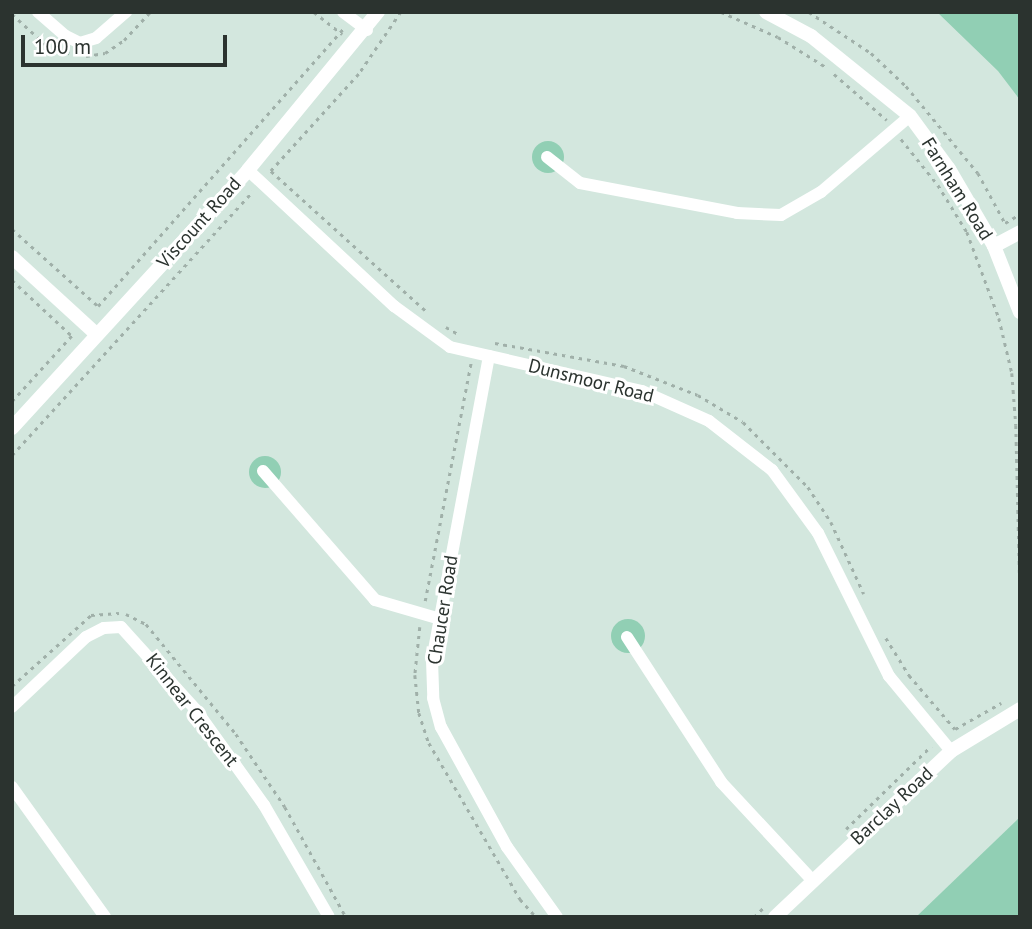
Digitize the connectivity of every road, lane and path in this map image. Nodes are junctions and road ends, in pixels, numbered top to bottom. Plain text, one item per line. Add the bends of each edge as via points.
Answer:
1 (38, 12) edge
2 (126, 12) edge
3 (314, 12) edge
4 (343, 12) edge
5 (378, 12) edge
6 (720, 12) edge
7 (766, 12) edge
8 (367, 30) junction
9 (910, 116) junction
10 (888, 121) dead end
11 (899, 137) dead end
12 (547, 157) dead end
13 (248, 170) junction
14 (252, 193) dead end
15 (12, 229) edge
16 (1020, 232) edge
17 (994, 246) junction
18 (12, 257) edge
19 (12, 280) edge
20 (1020, 312) edge
21 (78, 329) dead end
22 (97, 335) junction
23 (72, 336) junction
24 (489, 356) junction
25 (471, 363) dead end
26 (12, 401) edge
27 (12, 428) edge
28 (12, 455) edge
29 (263, 471) dead end
30 (1020, 593) edge
31 (425, 603) dead end
32 (440, 619) junction
33 (627, 637) dead end
34 (12, 707) edge
35 (1020, 709) edge
36 (934, 744) dead end
37 (951, 751) junction
38 (12, 787) edge
39 (841, 834) dead end
40 (813, 881) junction
41 (105, 917) edge
42 (329, 917) edge
43 (556, 917) edge
44 (775, 917) edge

1 - 2 street via 80,43 96,38
3 - 15 path via 340,33 98,306
4 - 8 street
5 - 8 street, Viscount Road
6 - 10 path via 778,37 828,69
7 - 9 street, Farnham Road via 811,36
8 - 13 street, Viscount Road
9 - 12 street via 821,192 781,215 737,213 579,183
9 - 17 street, Farnham Road via 949,169
11 - 30 path via 939,185 967,232 999,318 1012,373 1016,425
13 - 22 street, Viscount Road
13 - 24 street, Dunsmoor Road via 394,306 450,347
14 - 28 path
16 - 17 street
17 - 20 street, Farnham Road
18 - 22 street
19 - 23 path
21 - 23 path
22 - 27 street, Viscount Road
23 - 26 path
24 - 32 street, Chaucer Road
24 - 37 street, Dunsmoor Road via 642,390 709,421 772,470 817,533 889,676
25 - 31 path
29 - 32 street via 375,600
32 - 43 street, Chaucer Road via 432,660 433,698 442,727 507,847
33 - 40 street via 721,782
34 - 42 street, Kinnear Crescent via 86,637 104,628 121,627 196,710 249,784
35 - 37 street, Barclay Road
36 - 39 path
37 - 40 street, Barclay Road
38 - 41 street
40 - 44 street, Barclay Road

